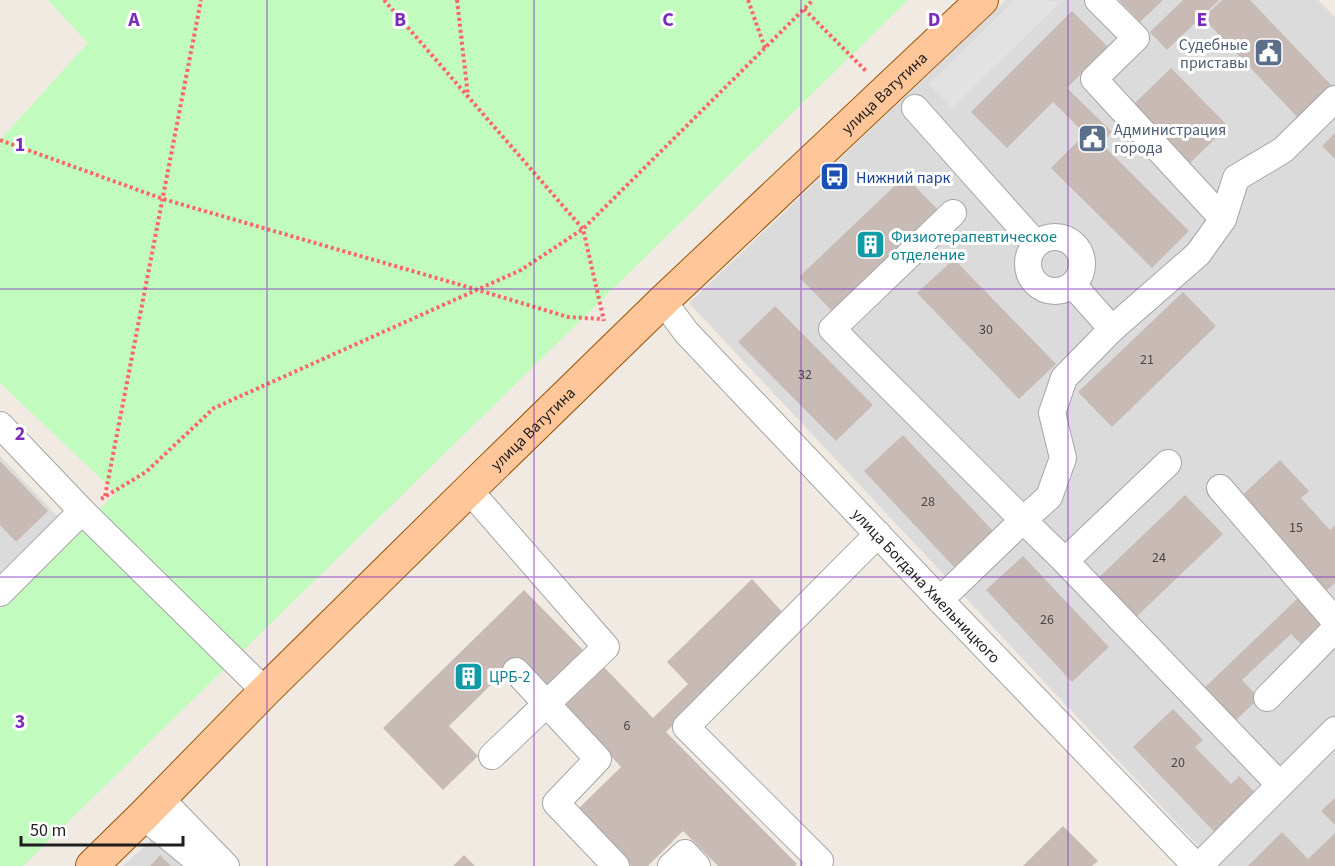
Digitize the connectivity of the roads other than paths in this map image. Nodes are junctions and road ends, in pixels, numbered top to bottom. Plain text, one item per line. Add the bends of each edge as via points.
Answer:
1 (982, 0) edge
2 (1098, 0) edge
3 (1335, 99) edge
4 (915, 108) dead end
5 (953, 213) dead end
6 (1223, 219) junction
7 (1036, 244) junction
8 (1073, 285) junction
9 (663, 301) junction
10 (1113, 329) junction
11 (0, 425) edge
12 (1168, 463) dead end
13 (1220, 488) dead end
14 (469, 490) junction
15 (82, 511) junction
16 (1023, 520) junction
17 (878, 534) junction
18 (1065, 561) junction
19 (0, 593) edge
20 (940, 600) junction
21 (1335, 621) edge
22 (1335, 629) edge
23 (516, 671) dead end
24 (265, 691) junction
25 (1267, 698) dead end
26 (547, 704) junction
27 (1335, 730) edge
28 (492, 756) dead end
29 (1280, 785) junction
30 (152, 807) junction
31 (92, 866) edge
32 (204, 866) edge
33 (226, 866) edge
34 (616, 866) edge
35 (671, 866) edge
36 (697, 866) edge
37 (815, 866) edge
38 (1197, 866) edge

1 - 9 main road, улица Ватутина
2 - 6 street via 1136,38 1094,79
3 - 6 street via 1283,150 1236,178
4 - 7 street
5 - 16 street via 832,329
6 - 10 street via 1198,254
7 - 8 street via 1028,260 1031,278 1054,291
7 - 8 street via 1061,237 1076,246 1082,262
8 - 10 street
9 - 14 main road, улица Ватутина via 611,331
9 - 17 street, улица Богдана Хмельницкого via 686,332
10 - 16 street via 1065,378 1052,413 1063,458 1048,496
11 - 15 street
12 - 18 street
13 - 21 street
14 - 24 main road, улица Ватутина
14 - 26 street via 606,647
15 - 19 street
15 - 24 street
16 - 18 street
16 - 20 street
17 - 20 street, улица Богдана Хмельницкого
17 - 37 street via 686,727 820,861
18 - 29 street
20 - 38 street, улица Богдана Хмельницкого
22 - 25 street
23 - 26 street
24 - 30 main road, улица Ватутина
26 - 28 street
26 - 34 street via 598,759 556,803
27 - 29 street
29 - 38 street
30 - 31 main road, улица Ватутина
30 - 32 street
30 - 33 street
35 - 36 street via 685,853

